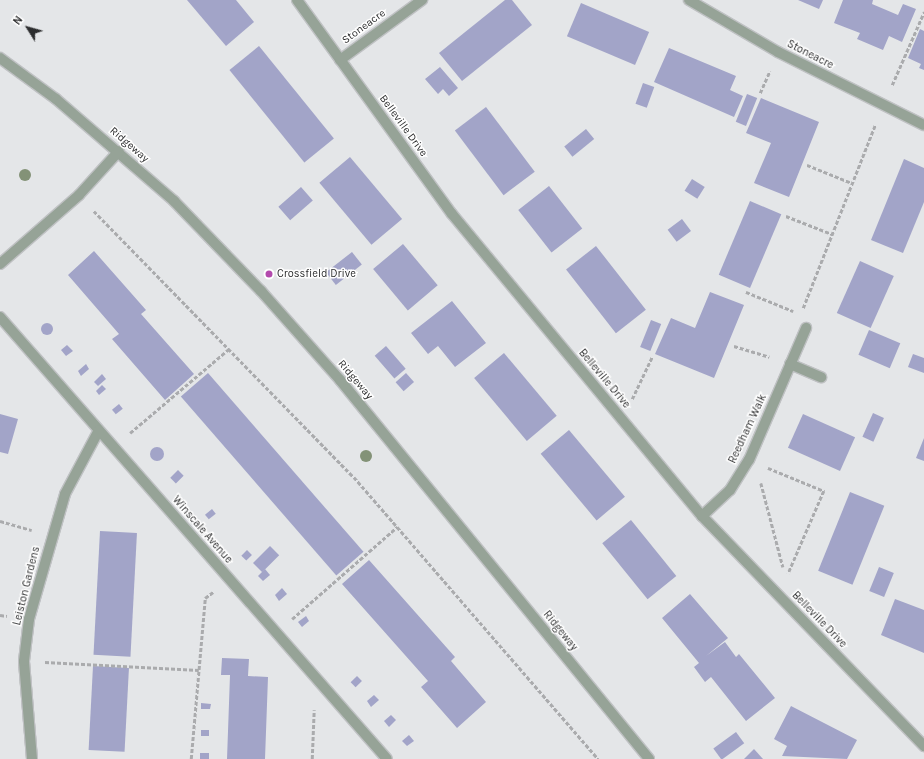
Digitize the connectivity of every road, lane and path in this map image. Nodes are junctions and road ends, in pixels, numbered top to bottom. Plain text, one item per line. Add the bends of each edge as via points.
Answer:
1 (297, 0) edge
2 (422, 0) edge
3 (689, 0) edge
4 (924, 12) edge
5 (0, 58) edge
6 (340, 60) junction
7 (883, 105) junction
8 (924, 125) edge
9 (119, 151) junction
10 (807, 165) dead end
11 (852, 183) junction
12 (79, 195) junction
13 (786, 216) dead end
14 (832, 234) junction
15 (0, 264) edge
16 (746, 292) dead end
17 (0, 317) edge
18 (806, 328) dead end
19 (734, 346) dead end
20 (230, 348) junction
21 (652, 356) dead end
22 (790, 364) junction
23 (821, 377) dead end
24 (623, 420) junction
25 (99, 430) junction
26 (114, 447) junction
27 (752, 461) junction
28 (702, 516) junction
29 (0, 521) edge
30 (397, 527) junction
31 (52, 537) junction
32 (228, 578) junction
33 (277, 633) junction
34 (24, 661) junction
35 (199, 670) junction
36 (315, 677) junction
37 (924, 746) edge
38 (32, 759) edge
39 (191, 759) edge
40 (312, 759) edge
41 (387, 759) edge
42 (598, 759) edge
43 (649, 759) edge

1 - 6 street, Belleville Drive
2 - 6 street, Stoneacre
3 - 7 street, Stoneacre via 778,52
4 - 7 path
5 - 9 street, Ridgeway
6 - 24 street, Belleville Drive via 452,214
7 - 8 street, Stoneacre
7 - 11 path
9 - 12 street
9 - 43 street, Ridgeway via 217,245 340,380
10 - 11 path
11 - 14 path
12 - 15 street
12 - 20 path
13 - 14 path
14 - 16 path via 800,314
17 - 25 street, Winscale Avenue
18 - 22 street, Reedham Walk
19 - 22 path
20 - 26 path
20 - 30 path via 354,477
21 - 24 path
22 - 23 street
22 - 27 street, Reedham Walk
24 - 28 street, Belleville Drive
25 - 26 street, Winscale Avenue
25 - 31 street, Leiston Gardens via 65,494
26 - 32 street, Winscale Avenue
27 - 27 path via 824,491 786,579 778,550
27 - 28 street, Reedham Walk via 730,490
28 - 37 street, Belleville Drive
29 - 31 path
30 - 33 path
30 - 42 path
31 - 34 street, Leiston Gardens via 28,619
32 - 33 street, Winscale Avenue
32 - 35 path via 205,598
33 - 36 street, Winscale Avenue
34 - 35 path
34 - 38 street, Leiston Gardens
35 - 39 path
36 - 40 path
36 - 41 street, Winscale Avenue

